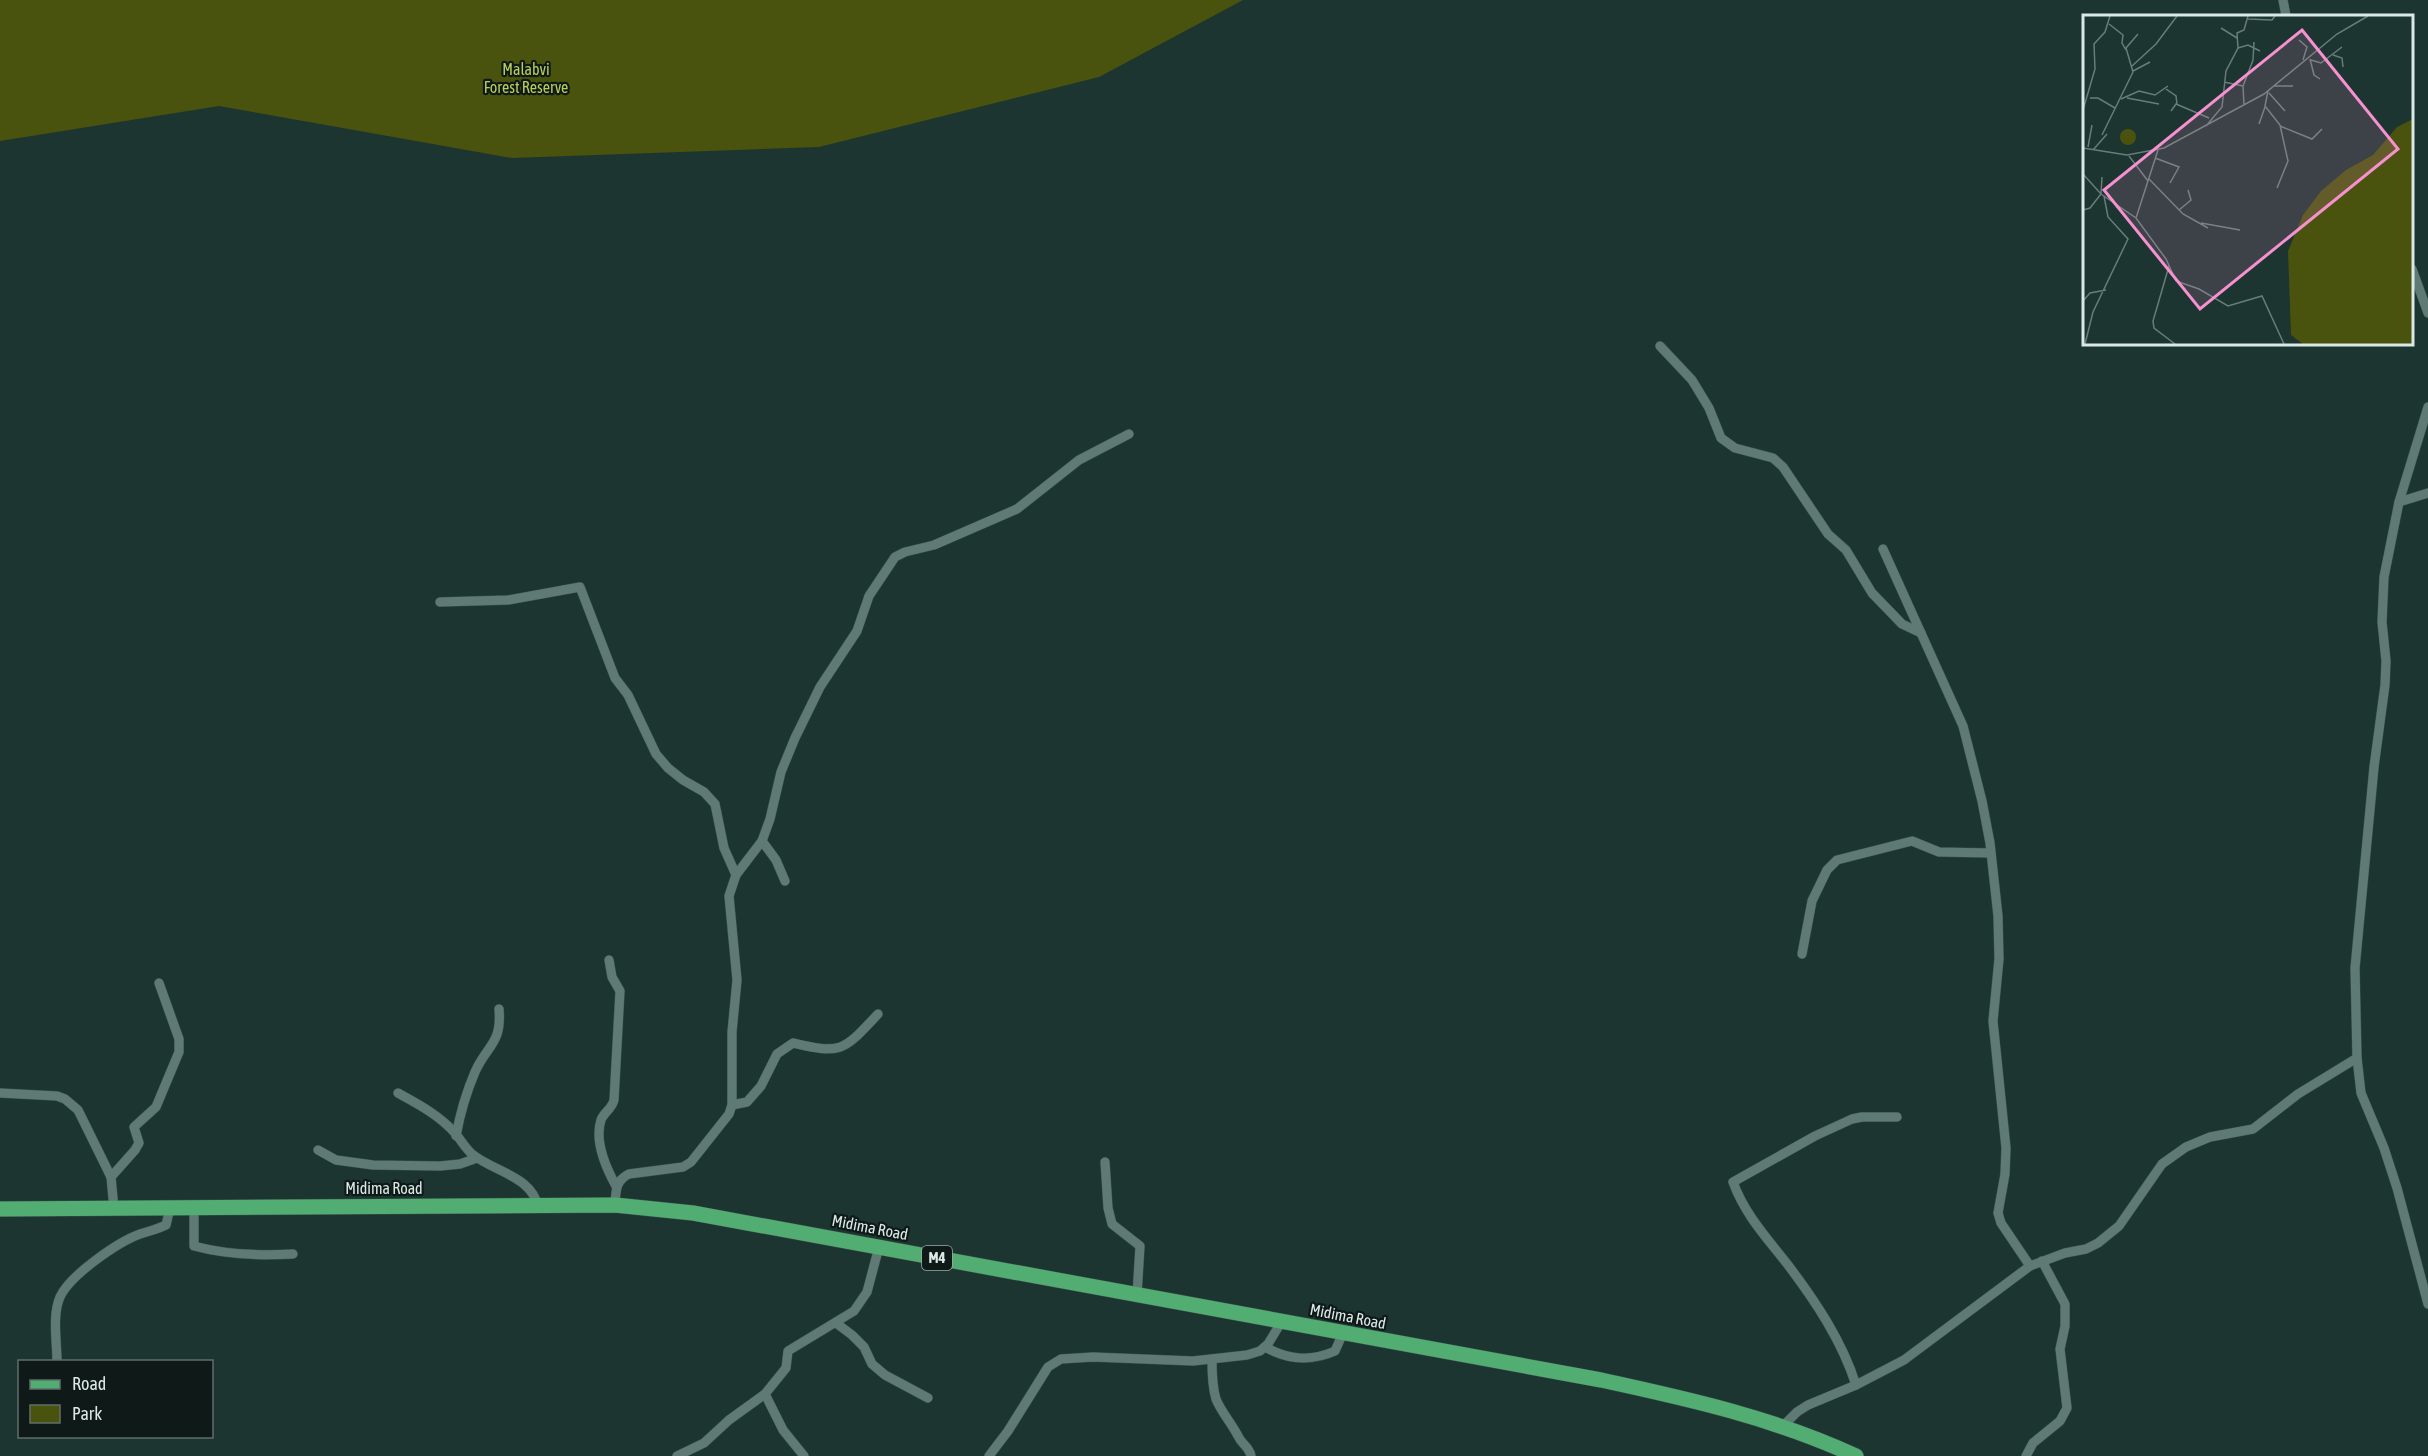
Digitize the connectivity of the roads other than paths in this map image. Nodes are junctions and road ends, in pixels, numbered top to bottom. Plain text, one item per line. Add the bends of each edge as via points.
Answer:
1 (2283, 0) edge
2 (2286, 15) edge
3 (2413, 272) edge
4 (2428, 313) edge
5 (1660, 346) dead end
6 (2428, 407) edge
7 (1129, 434) dead end
8 (2428, 494) edge
9 (2399, 502) junction
10 (1883, 549) dead end
11 (440, 602) dead end
12 (1921, 633) junction
13 (762, 841) junction
14 (1991, 853) junction
15 (736, 875) junction
16 (785, 881) dead end
17 (1802, 954) dead end
18 (609, 960) dead end
19 (159, 983) dead end
20 (499, 1010) dead end
21 (878, 1014) dead end
22 (2356, 1058) junction
23 (0, 1093) edge
24 (398, 1093) dead end
25 (732, 1105) junction
26 (1897, 1117) dead end
27 (456, 1136) junction
28 (318, 1150) dead end
29 (477, 1158) junction
30 (1105, 1162) dead end
31 (111, 1177) junction
32 (616, 1186) junction
33 (615, 1205) junction
34 (538, 1207) junction
35 (170, 1208) junction
36 (194, 1208) junction
37 (0, 1209) edge
38 (114, 1209) junction
39 (879, 1247) junction
40 (293, 1254) dead end
41 (2042, 1261) junction
42 (2030, 1266) junction
43 (1137, 1295) junction
44 (2428, 1304) edge
45 (1282, 1322) junction
46 (836, 1323) junction
47 (1343, 1333) junction
48 (1265, 1347) junction
49 (57, 1360) edge
50 (1212, 1360) junction
51 (1856, 1385) junction
52 (765, 1394) junction
53 (928, 1398) dead end
54 (1783, 1426) junction
55 (677, 1456) edge
56 (804, 1456) edge
57 (989, 1456) edge
58 (1251, 1456) edge
59 (1856, 1456) edge
60 (2026, 1456) edge

1 - 2 street
3 - 4 street
5 - 12 street via 1692,380 1721,438 1735,448 1773,458 1783,467 1828,534 1846,550 1872,593 1902,624
6 - 9 street
7 - 13 street via 1073,464 1017,509 952,538 895,557 869,596 857,631 820,687 795,738
8 - 9 street
9 - 22 street via 2383,592 2386,672 2356,944
10 - 12 street
11 - 15 street via 508,600 580,587 615,678 634,705 656,754 715,804 724,848
12 - 14 street via 1969,745
13 - 15 street
13 - 16 street
14 - 17 street via 1939,852 1911,841 1837,860 1827,870 1812,901
14 - 42 street via 1999,959 1993,1021 2006,1132 2005,1174 1998,1213
15 - 25 street via 729,896 737,980
18 - 32 street via 620,991 620,1010 614,1100 601,1119 600,1135 602,1154
19 - 31 street via 179,1039 179,1052 159,1101 134,1127 139,1143
20 - 27 street via 498,1035 475,1071
21 - 25 street via 853,1040 838,1048 824,1050 793,1043 777,1054 761,1086 747,1102
22 - 41 street via 2298,1094 2253,1129 2210,1137 2171,1156 2111,1233 2086,1249
22 - 44 street via 2361,1093 2397,1188
23 - 31 street via 57,1096 70,1102 78,1110
24 - 27 street via 435,1115
25 - 32 street via 691,1162 671,1170 629,1174
26 - 51 street via 1852,1119 1733,1182 1755,1226 1827,1321
27 - 29 street
28 - 29 street via 336,1160 373,1165 440,1166
29 - 34 street via 518,1180 536,1196
30 - 43 street via 1112,1224 1140,1246
31 - 38 street
32 - 33 street
33 - 34 main road, Midima Road / M4
33 - 39 main road, Midima Road / M4 via 693,1213
34 - 36 main road, Midima Road / M4
35 - 36 main road, Midima Road / M4
35 - 38 main road, Midima Road / M4
35 - 49 street via 166,1225 116,1248 90,1266 60,1297
36 - 40 street via 194,1246 238,1255
37 - 38 main road, Midima Road / M4
39 - 43 main road, Midima Road / M4
39 - 46 street via 867,1292 854,1311
41 - 42 street
41 - 60 street via 2065,1304 2060,1349 2067,1408 2060,1421 2033,1443
42 - 51 street via 1904,1360
43 - 45 main road, Midima Road / M4
45 - 47 main road, Midima Road / M4
45 - 48 street
46 - 52 street via 788,1351 786,1368
46 - 53 street via 864,1347 872,1364 885,1375
47 - 48 street via 1335,1351 1314,1359 1288,1356
47 - 54 main road, Midima Road / M4 via 1658,1392
48 - 50 street via 1247,1355
50 - 57 street via 1055,1361
50 - 58 street via 1216,1401 1250,1448
51 - 54 street via 1808,1405
52 - 55 street via 704,1443
52 - 56 street via 783,1430
54 - 59 main road, Midima Road / M4

